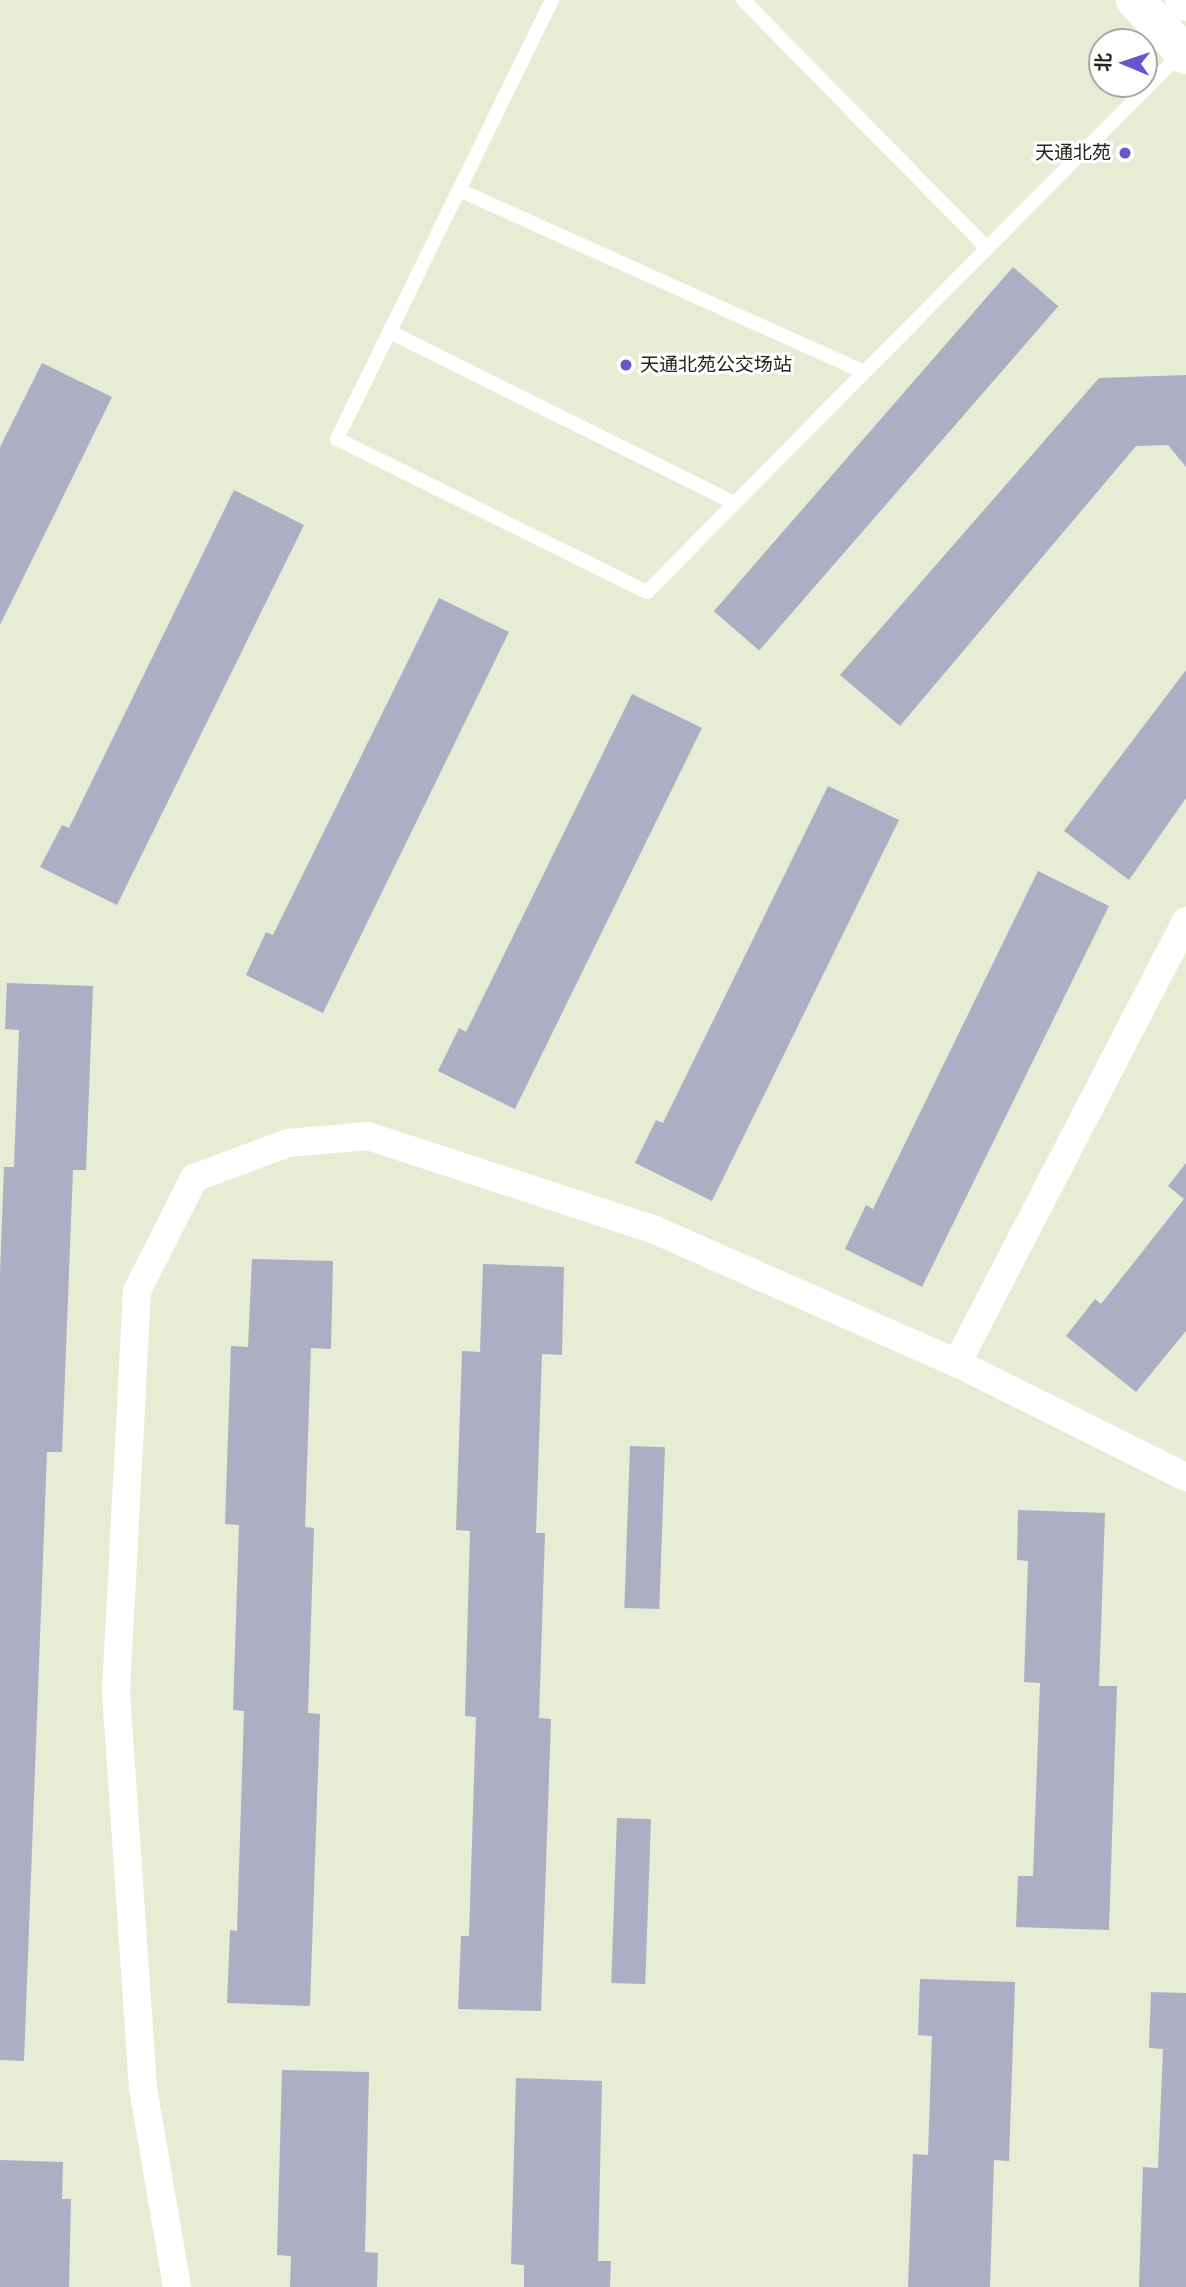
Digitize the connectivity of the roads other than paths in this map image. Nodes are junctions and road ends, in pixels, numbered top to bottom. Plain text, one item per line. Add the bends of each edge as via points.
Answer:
1 (552, 0) edge
2 (743, 0) edge
3 (1135, 0) edge
4 (1185, 51) edge
5 (459, 190) junction
6 (987, 248) junction
7 (390, 332) junction
8 (864, 372) junction
9 (735, 503) junction
10 (1186, 921) edge
11 (957, 1363) junction
12 (1186, 1477) edge
13 (177, 2287) edge

1 - 5 lane
2 - 6 lane
3 - 4 main road
4 - 6 lane
5 - 7 lane
5 - 8 lane
6 - 8 lane
7 - 9 lane
7 - 9 lane via 337,439 647,592
8 - 9 lane
10 - 11 street
11 - 12 street
11 - 13 street via 655,1230 368,1136 288,1143 194,1178 137,1291 116,1692 142,2088

